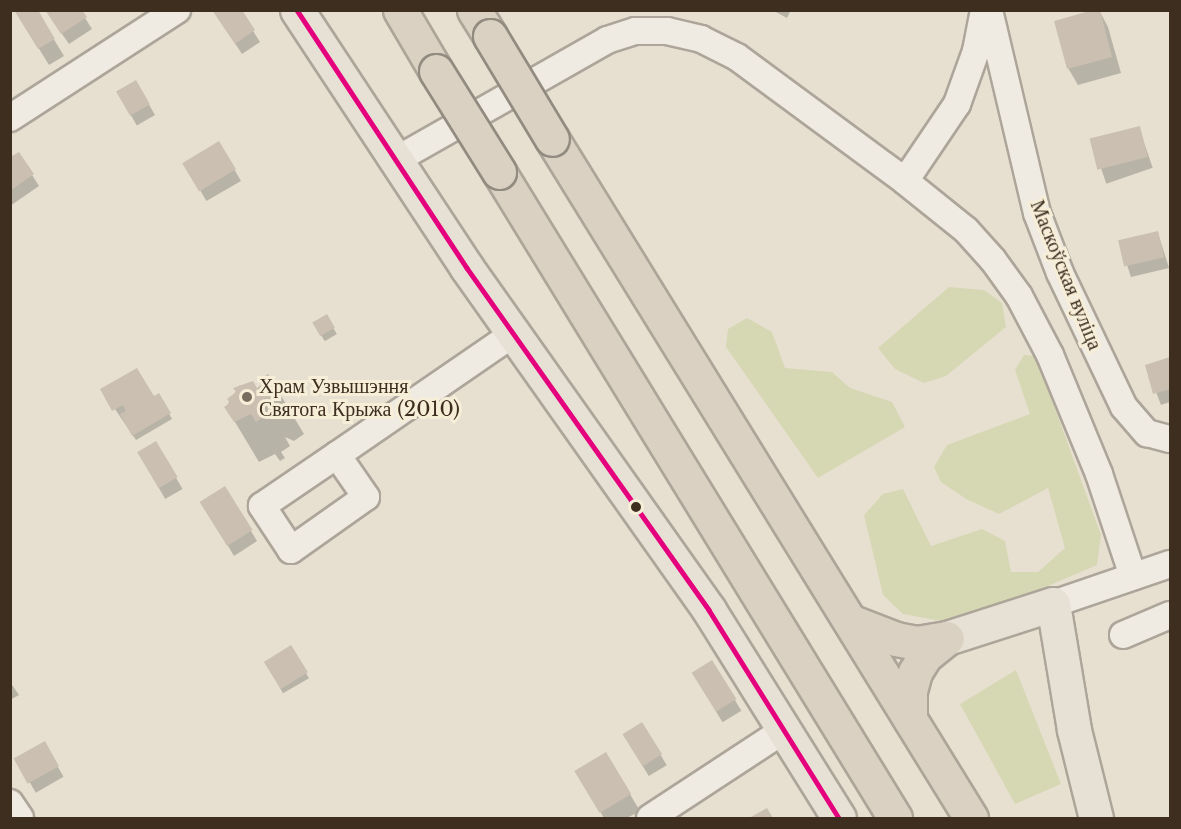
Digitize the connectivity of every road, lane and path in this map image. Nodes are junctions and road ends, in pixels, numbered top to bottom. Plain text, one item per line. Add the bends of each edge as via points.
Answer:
1 (177, 10) edge
2 (297, 10) edge
3 (400, 10) edge
4 (984, 10) edge
5 (989, 10) edge
6 (482, 23) edge
7 (10, 118) edge
8 (396, 160) junction
9 (905, 181) junction
10 (513, 334) junction
11 (1170, 439) edge
12 (337, 454) dead end
13 (1170, 564) edge
14 (1133, 576) junction
15 (1053, 604) junction
16 (1170, 615) edge
17 (852, 622) junction
18 (1123, 635) dead end
19 (946, 638) junction
20 (910, 719) junction
21 (784, 729) junction
22 (10, 803) edge
23 (20, 819) edge
24 (650, 819) edge
25 (839, 819) edge
26 (895, 819) edge
27 (971, 819) edge
28 (1096, 819) edge

1 - 7 street
2 - 8 main road
3 - 26 highway, bridge
4 - 9 street via 976,51 957,104
5 - 11 street, Маскоўская вуліца via 1037,213 1060,273 1124,408 1146,433
6 - 17 highway, bridge
8 - 9 street via 607,40 635,31 668,30 701,39 737,57
8 - 10 main road
9 - 14 street via 966,230 1019,296 1050,355 1099,474
10 - 12 street
10 - 21 main road via 710,610
13 - 14 street
14 - 15 street
15 - 19 main road
15 - 28 main road via 1074,730
16 - 18 street
17 - 19 highway via 916,643
17 - 20 highway
19 - 20 highway via 925,656 915,672
20 - 27 highway
21 - 24 street
21 - 25 main road
22 - 23 street

